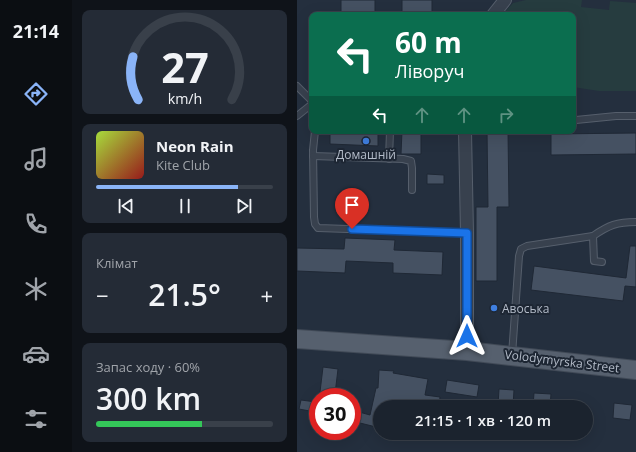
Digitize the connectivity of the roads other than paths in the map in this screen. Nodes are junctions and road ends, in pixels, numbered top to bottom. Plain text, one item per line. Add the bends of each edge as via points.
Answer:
1 (505, 0) edge
2 (495, 12) edge
3 (297, 86) edge
4 (309, 97) edge
5 (309, 106) edge
6 (297, 116) edge
7 (636, 116) edge
8 (576, 120) dead end
9 (315, 134) edge
10 (390, 134) edge
11 (465, 134) edge
12 (313, 156) junction
13 (389, 158) junction
14 (412, 190) dead end
15 (636, 222) edge
16 (467, 233) junction
17 (593, 236) junction
18 (602, 262) dead end
19 (297, 339) edge
20 (467, 351) junction
21 (512, 356) junction
22 (636, 370) edge

1 - 2 street
3 - 4 lane
5 - 6 lane
7 - 8 lane
9 - 12 lane
10 - 13 lane
11 - 16 street
12 - 13 lane
12 - 16 lane via 314,218 318,228
13 - 14 lane via 411,161
15 - 17 lane via 614,224
16 - 20 street
17 - 18 lane via 593,261
17 - 21 lane via 521,249
19 - 20 main road, Volodymyrska Street
20 - 21 main road, Volodymyrska Street
21 - 22 main road, Volodymyrska Street

